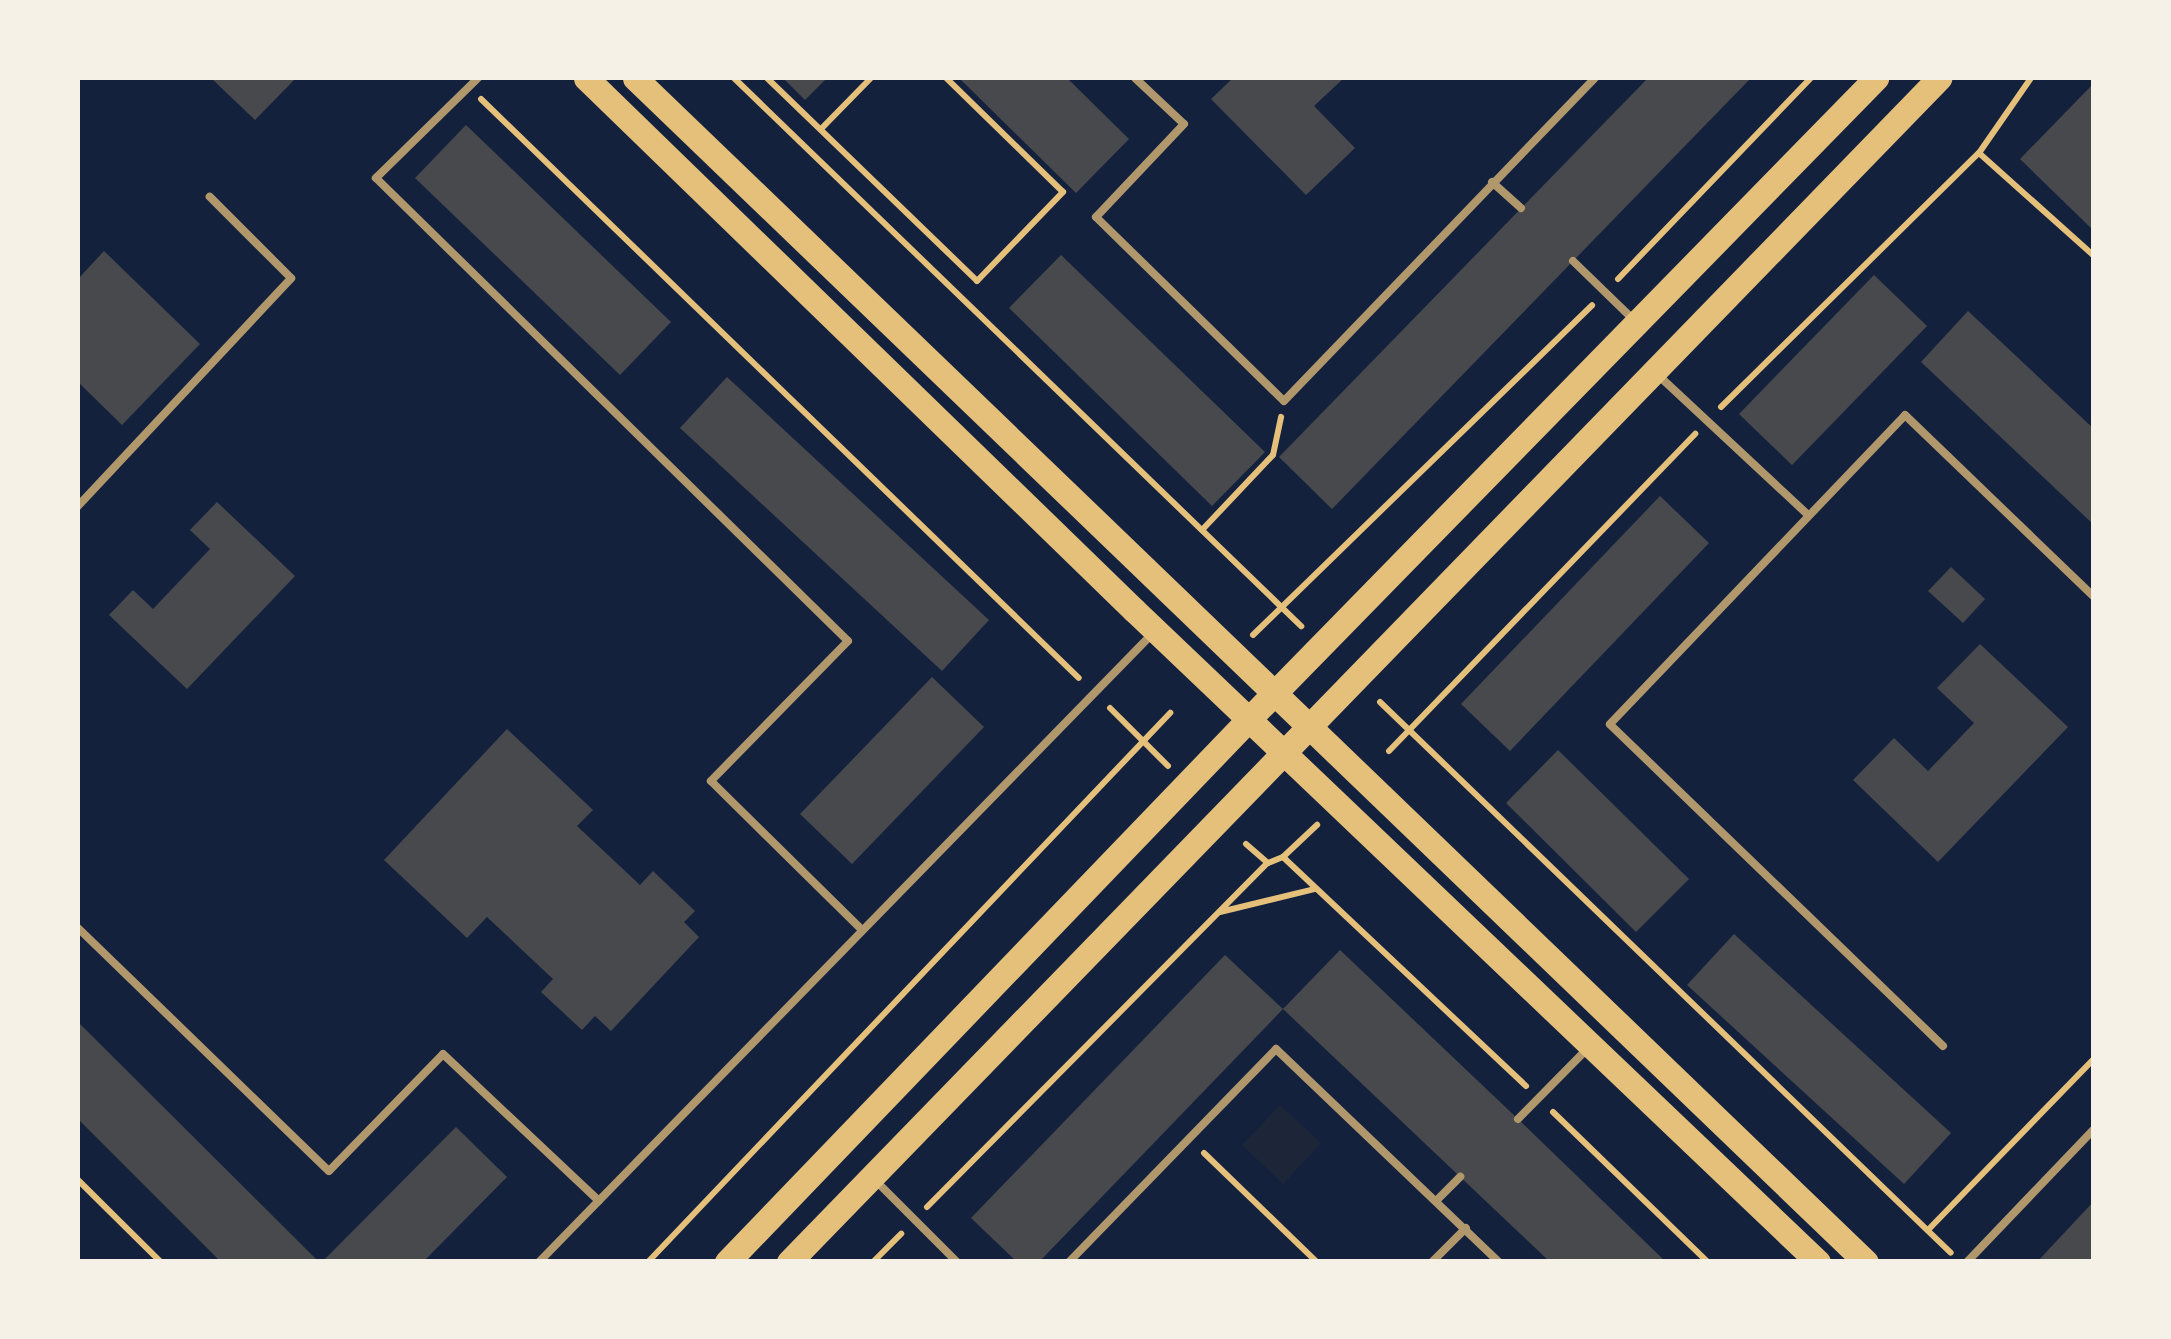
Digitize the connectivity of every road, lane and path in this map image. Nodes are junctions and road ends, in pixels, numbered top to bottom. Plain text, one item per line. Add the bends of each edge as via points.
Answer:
1 (478, 78) edge
2 (586, 78) edge
3 (635, 78) edge
4 (734, 78) edge
5 (767, 78) edge
6 (871, 78) edge
7 (946, 78) edge
8 (1135, 78) edge
9 (1595, 78) edge
10 (1811, 78) edge
11 (1876, 78) edge
12 (1939, 78) edge
13 (468, 88) junction
14 (820, 129) junction
15 (1979, 153) dead end
16 (1492, 182) junction
17 (210, 196) dead end
18 (1521, 208) dead end
19 (2094, 256) edge
20 (1573, 261) dead end
21 (1605, 293) junction
22 (1636, 323) junction
23 (1654, 371) junction
24 (1284, 402) junction
25 (78, 506) edge
26 (1808, 515) junction
27 (1202, 530) junction
28 (2094, 597) edge
29 (1282, 608) junction
30 (1155, 630) junction
31 (1305, 630) dead end
32 (1253, 635) dead end
33 (1094, 692) junction
34 (1274, 695) junction
35 (1380, 702) dead end
36 (1170, 713) dead end
37 (1249, 719) junction
38 (1309, 727) junction
39 (1410, 732) junction
40 (1145, 742) junction
41 (1390, 751) dead end
42 (1285, 752) junction
43 (1177, 776) dead end
44 (1322, 820) dead end
45 (1246, 844) dead end
46 (1283, 857) junction
47 (1268, 863) junction
48 (1317, 889) junction
49 (1219, 912) junction
50 (78, 928) edge
51 (862, 930) junction
52 (1592, 1044) junction
53 (1943, 1046) dead end
54 (2094, 1060) edge
55 (1539, 1098) junction
56 (1518, 1119) dead end
57 (2094, 1129) edge
58 (1189, 1138) junction
59 (872, 1177) junction
60 (1460, 1177) dead end
61 (78, 1180) edge
62 (598, 1200) junction
63 (1437, 1200) junction
64 (915, 1220) junction
65 (1466, 1228) junction
66 (1928, 1230) junction
67 (161, 1262) edge
68 (540, 1262) edge
69 (648, 1262) edge
70 (727, 1262) edge
71 (789, 1262) edge
72 (874, 1262) edge
73 (957, 1262) edge
74 (1069, 1262) edge
75 (1317, 1262) edge
76 (1432, 1262) edge
77 (1499, 1262) edge
78 (1708, 1262) edge
79 (1818, 1262) edge
80 (1866, 1262) edge
81 (1964, 1262) edge

1 - 13 lane
2 - 30 main road
3 - 34 main road
4 - 27 path
5 - 14 path
6 - 14 path
7 - 14 path via 1064,192 977,281
8 - 24 lane via 1184,124 1096,216
9 - 16 lane
10 - 21 path
11 - 22 main road
12 - 23 main road
13 - 33 path
13 - 51 lane via 376,178 848,641 711,782
15 - 19 path
16 - 18 lane
16 - 24 lane
17 - 25 lane via 292,278
20 - 21 lane
21 - 22 lane
21 - 29 path
22 - 34 main road
23 - 26 lane
23 - 38 main road
24 - 27 path via 1273,455
26 - 28 lane via 1905,415
26 - 53 lane via 1610,724
27 - 29 path
29 - 31 path
29 - 32 path
30 - 33 lane
30 - 37 main road
33 - 40 path
33 - 51 lane
34 - 37 main road
34 - 38 main road
35 - 39 path
36 - 40 path
37 - 42 main road
37 - 70 main road
38 - 42 main road
38 - 80 main road
39 - 41 path
39 - 66 path
40 - 43 path
40 - 69 path
42 - 52 main road
42 - 59 main road
44 - 46 path
45 - 47 path
46 - 47 path
46 - 48 path
47 - 49 path
48 - 49 path
48 - 55 path
49 - 64 path
50 - 62 lane via 329,1171 443,1054
51 - 62 lane
52 - 55 lane
52 - 79 main road
54 - 66 path
55 - 56 lane
55 - 78 path
57 - 81 lane
58 - 63 lane via 1276,1049
58 - 74 lane
58 - 75 path
59 - 64 lane
59 - 71 main road
60 - 63 lane
61 - 67 path
62 - 68 lane
63 - 65 lane
64 - 72 path
64 - 73 lane
65 - 76 lane
65 - 77 lane
66 - 81 path

